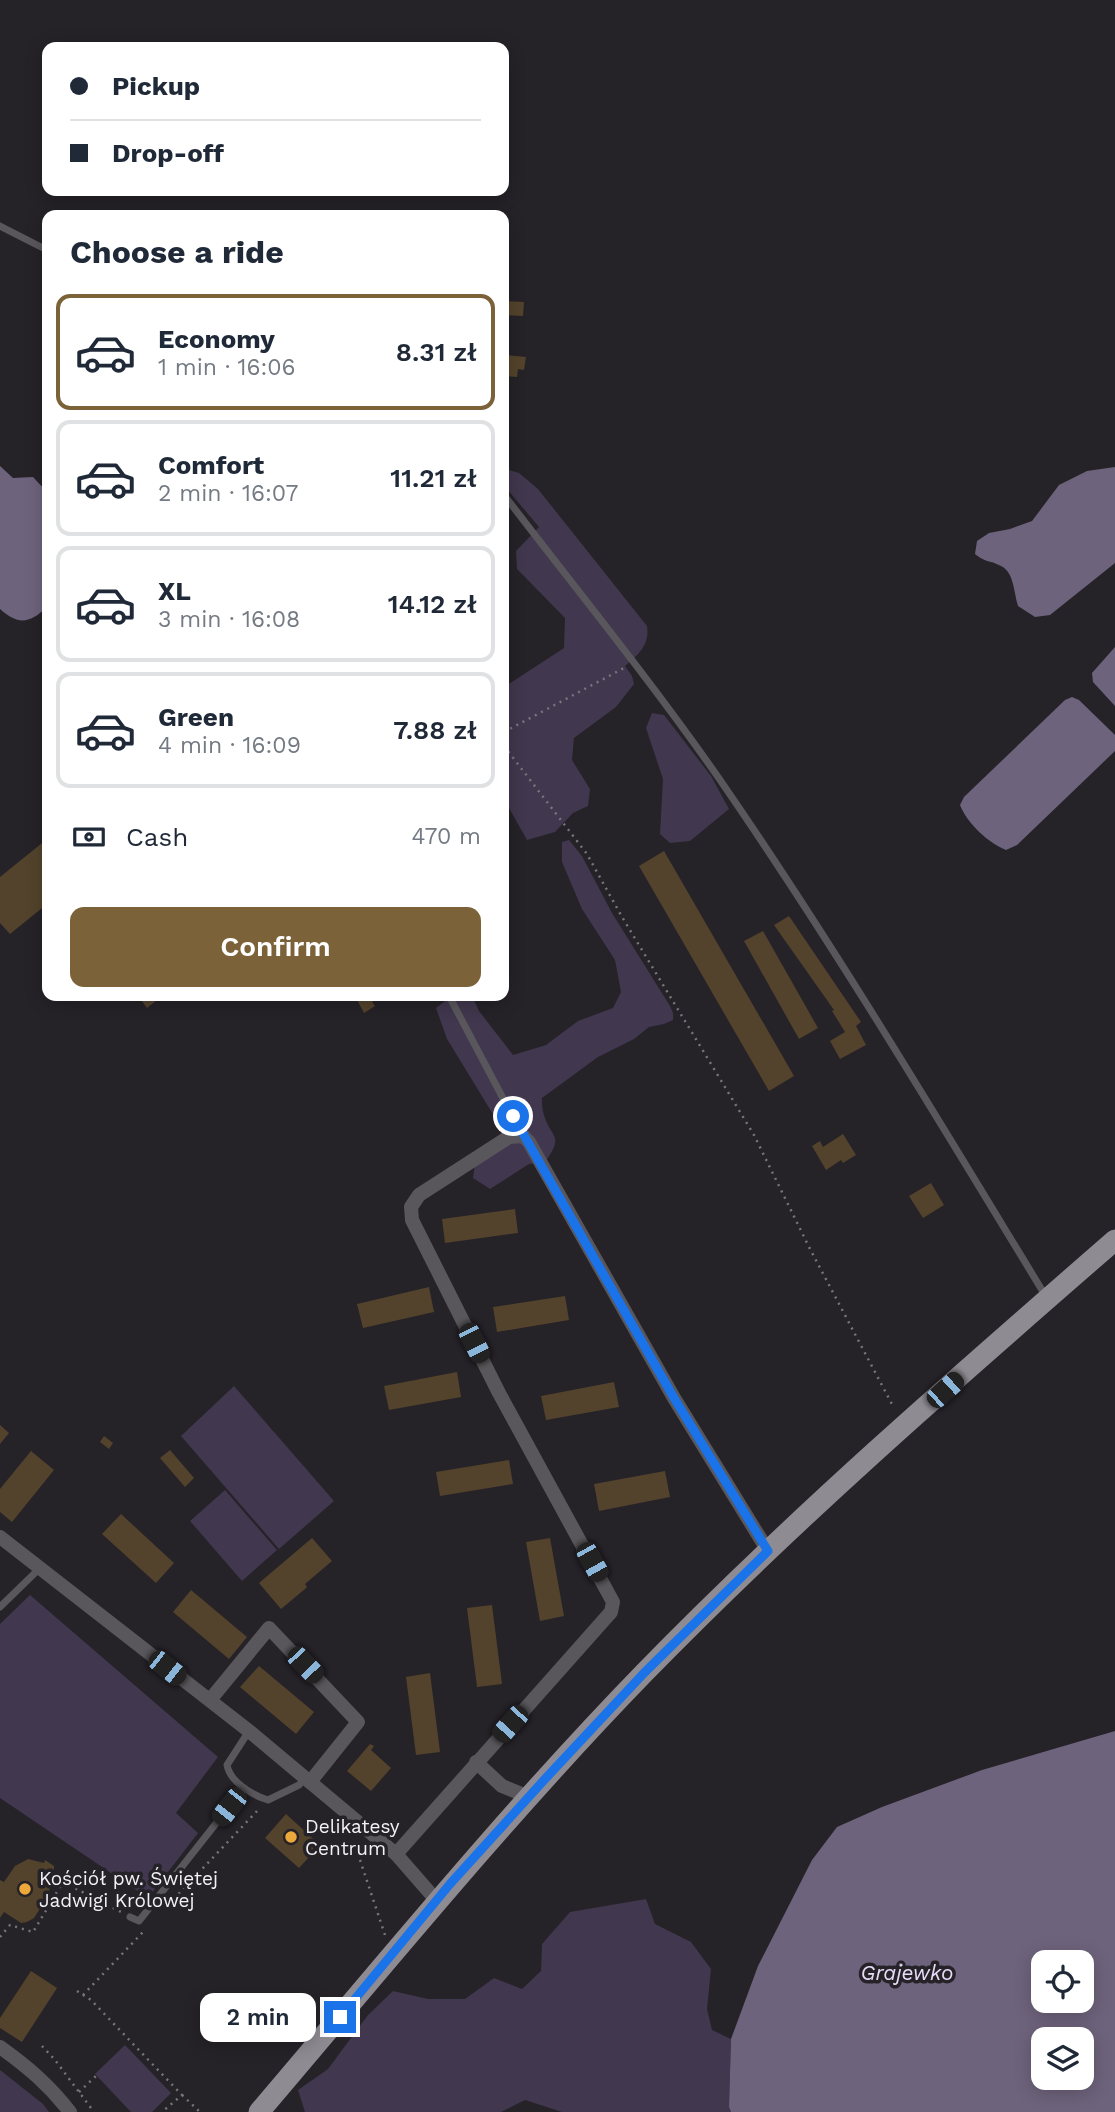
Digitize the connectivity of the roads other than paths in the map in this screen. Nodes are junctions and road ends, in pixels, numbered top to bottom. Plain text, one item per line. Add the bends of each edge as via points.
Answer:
1 (0, 226) edge
2 (42, 247) edge
3 (509, 502) edge
4 (452, 1001) edge
5 (523, 1136) junction
6 (1115, 1240) edge
7 (1047, 1299) junction
8 (0, 1537) edge
9 (768, 1551) junction
10 (39, 1569) junction
11 (0, 1607) edge
12 (210, 1700) junction
13 (249, 1731) junction
14 (476, 1762) junction
15 (307, 1780) junction
16 (244, 1788) junction
17 (529, 1797) junction
18 (396, 1854) junction
19 (437, 1901) junction
20 (130, 1917) road end
21 (0, 2047) edge
22 (71, 2112) edge
23 (259, 2112) edge

1 - 2 lane
3 - 7 lane via 717,775 789,882
4 - 5 lane
5 - 9 street
5 - 14 street via 509,1137 419,1195 411,1207 412,1220 499,1393 613,1602 611,1612
6 - 7 main road
7 - 9 main road
8 - 10 street
9 - 17 main road via 644,1673
10 - 11 lane
10 - 12 street
12 - 13 street
12 - 15 street via 270,1628 358,1722
13 - 15 street
13 - 16 lane via 227,1765
14 - 17 street via 502,1786
14 - 18 street
15 - 16 lane via 268,1800
15 - 18 street
16 - 20 lane via 139,1921
17 - 19 main road
18 - 19 street
19 - 23 main road
21 - 22 street via 44,2081

